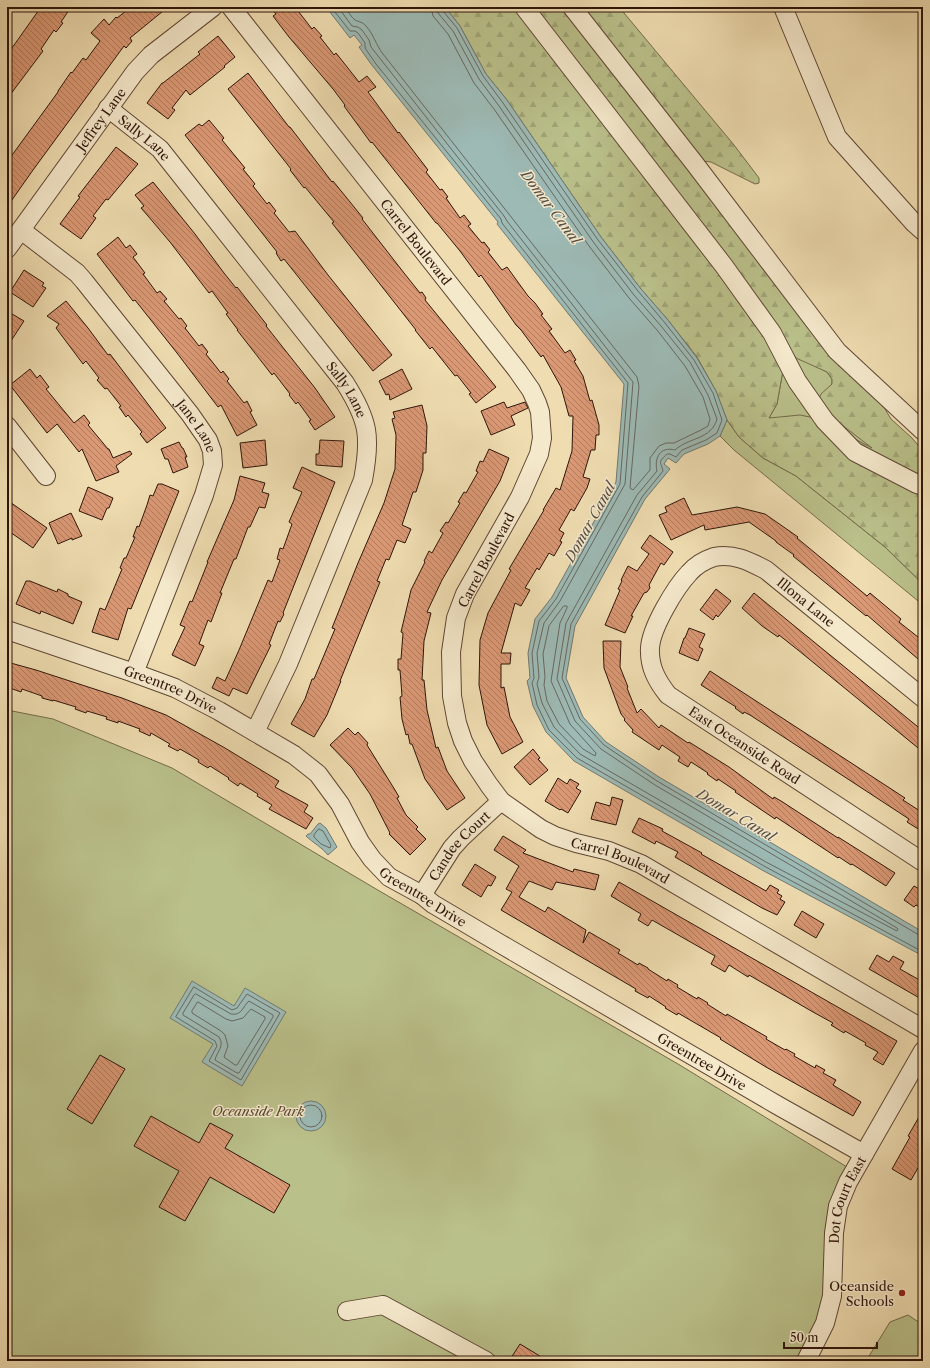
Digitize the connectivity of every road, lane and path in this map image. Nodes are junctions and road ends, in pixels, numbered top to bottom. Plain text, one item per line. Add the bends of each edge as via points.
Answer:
1 (214, 7) edge
2 (231, 7) edge
3 (524, 7) edge
4 (572, 7) edge
5 (783, 7) edge
6 (108, 108) junction
7 (21, 230) junction
8 (923, 231) edge
9 (7, 249) edge
10 (7, 426) edge
11 (923, 431) edge
12 (46, 476) dead end
13 (923, 486) edge
14 (680, 585) joint
15 (7, 630) edge
16 (134, 672) junction
17 (923, 698) edge
18 (255, 732) junction
19 (501, 801) junction
20 (923, 862) edge
21 (422, 895) junction
22 (923, 1029) edge
23 (923, 1052) edge
24 (864, 1154) junction
25 (347, 1311) dead end
26 (486, 1361) edge
27 (806, 1361) edge

1 - 6 street, Jeffrey Lane via 151,55
2 - 19 street, Carrel Boulevard via 517,370 531,390 540,412 542,438 539,454 520,497 465,594 456,618 450,652 452,696 463,741 473,762
3 - 13 street via 724,266 772,334 797,381 825,422 855,452
4 - 11 street via 837,351
5 - 8 street via 838,137
6 - 7 street, Jeffrey Lane
6 - 18 street, Sally Lane via 160,149 346,383 366,424 367,457 362,480 288,664
7 - 9 street, Jeffrey Lane
7 - 16 street, Jane Lane via 84,281 190,414 208,440 212,451 213,465 204,495
10 - 12 street
14 - 17 street, Illona Lane via 701,562 732,556 746,560 766,570
14 - 20 street, East Oceanside Road via 653,633 650,649 658,683 668,695
15 - 16 street, Greentree Drive
16 - 18 street, Greentree Drive via 175,688
18 - 21 street, Greentree Drive via 294,755 318,774 340,804 372,859 389,876
19 - 21 street, Candee Court via 452,848
19 - 22 street, Carrel Boulevard via 555,836 609,851 641,864
21 - 24 street, Greentree Drive via 526,959
23 - 24 street, Dot Court East
24 - 27 street, Dot Court East via 838,1206 834,1233 832,1296 825,1323
25 - 26 street via 383,1304

